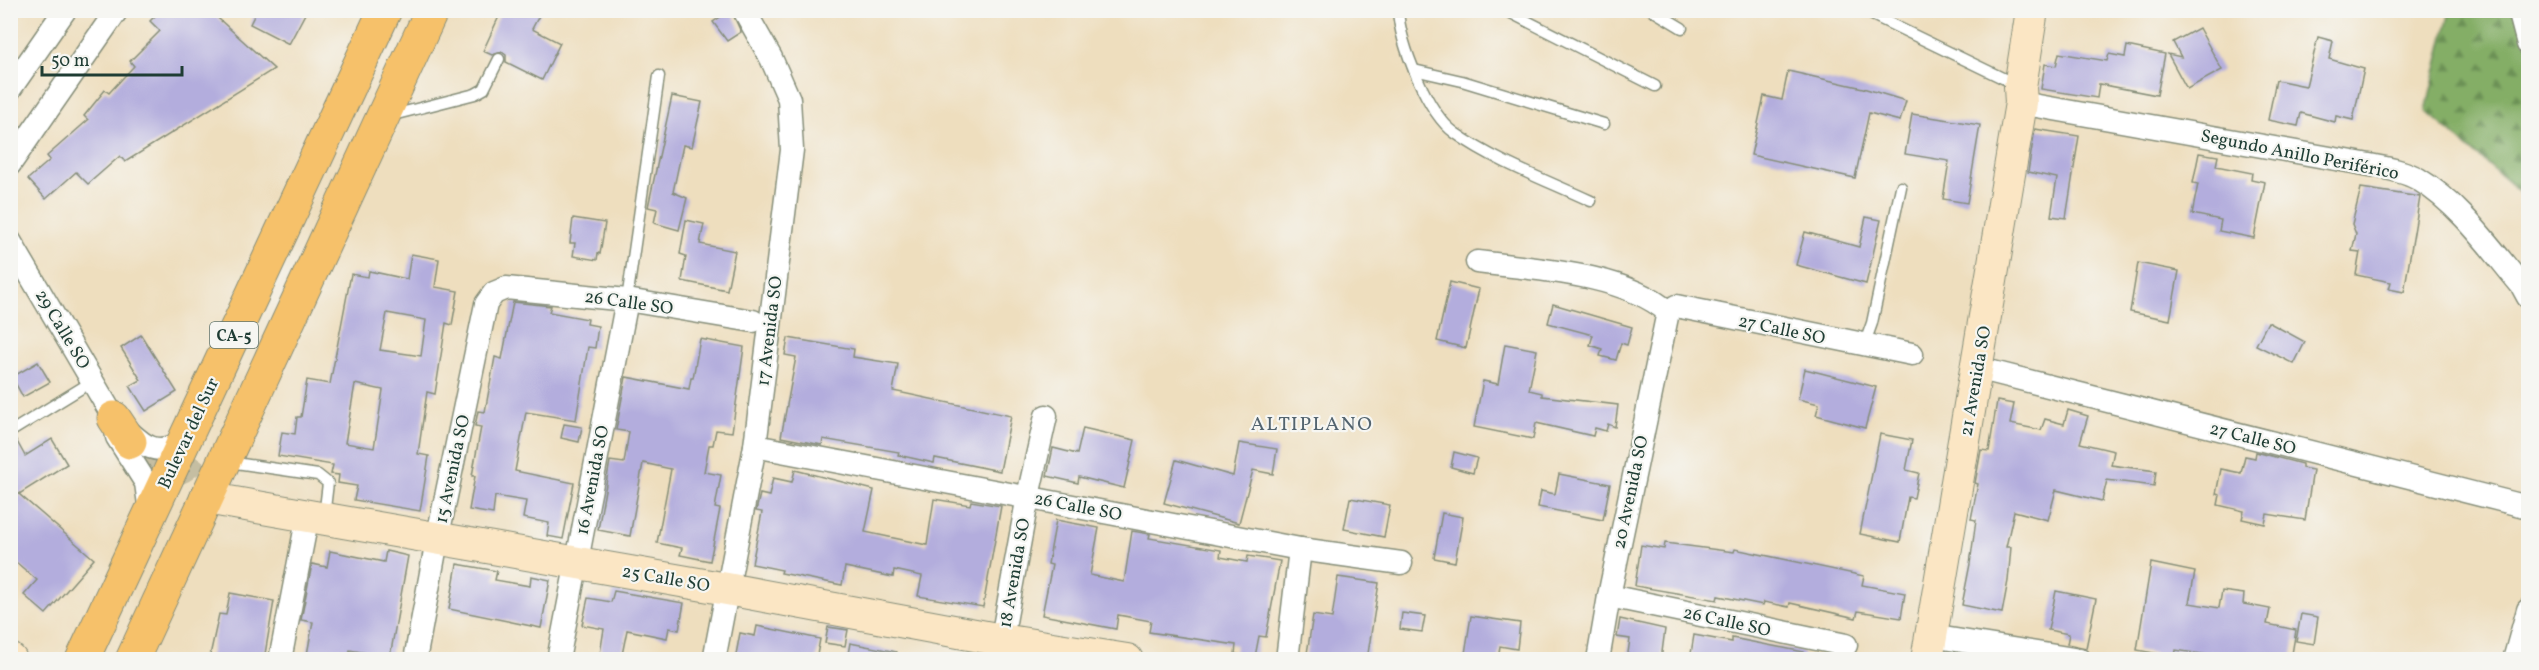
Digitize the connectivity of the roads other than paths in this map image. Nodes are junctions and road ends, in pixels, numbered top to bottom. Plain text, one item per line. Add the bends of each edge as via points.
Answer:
1 (65, 10) edge
2 (117, 10) edge
3 (385, 10) edge
4 (432, 10) edge
5 (744, 10) edge
6 (1398, 10) edge
7 (1505, 10) edge
8 (1652, 10) edge
9 (1862, 10) edge
10 (2032, 10) edge
11 (2519, 12) edge
12 (1682, 28) dead end
13 (2529, 44) edge
14 (499, 59) dead end
15 (1414, 70) junction
16 (659, 76) dead end
17 (1655, 86) dead end
18 (10, 89) edge
19 (2020, 95) junction
20 (383, 118) junction
21 (1604, 124) dead end
22 (10, 164) edge
23 (1901, 187) dead end
24 (1591, 201) dead end
25 (10, 241) edge
26 (1477, 262) dead end
27 (506, 288) joint
28 (303, 291) junction
29 (2529, 297) edge
30 (627, 300) junction
31 (1666, 319) junction
32 (753, 321) dead end
33 (1854, 344) junction
34 (1912, 354) dead end
35 (1977, 368) junction
36 (93, 381) junction
37 (1046, 416) dead end
38 (122, 430) junction
39 (10, 432) edge
40 (197, 433) junction
41 (755, 446) junction
42 (223, 461) junction
43 (1028, 496) junction
44 (206, 498) junction
45 (2529, 507) edge
46 (150, 514) junction
47 (316, 517) junction
48 (437, 540) junction
49 (1300, 549) junction
50 (1401, 562) dead end
51 (576, 563) junction
52 (728, 589) junction
53 (1609, 596) junction
54 (2529, 610) edge
55 (1846, 645) dead end
56 (1929, 648) edge
57 (1000, 650) edge
58 (82, 660) edge
59 (132, 660) edge
60 (280, 660) edge
61 (415, 660) edge
62 (558, 660) edge
63 (714, 660) edge
64 (1127, 660) edge
65 (1287, 660) edge
66 (1598, 660) edge
67 (2080, 660) edge
68 (2514, 660) edge

1 - 18 street
2 - 22 street
3 - 40 highway, Bulevar del Sur / CA-5
4 - 20 highway, CA-5
5 - 41 street, 17 Avenida SO via 789,99 792,150
6 - 15 lane via 1399,30
7 - 17 lane
8 - 12 lane
9 - 19 lane
10 - 19 street, 21 Avenida SO
11 - 13 street
14 - 20 lane via 484,89 475,94
15 - 21 lane
15 - 24 lane via 1436,113 1453,132
16 - 30 lane
19 - 29 street, Segundo Anillo Periférico via 2416,177 2464,218
19 - 35 street, 21 Avenida SO
20 - 28 highway, CA-5
23 - 33 lane via 1872,323 1867,337
25 - 36 street, 29 Calle SO
26 - 31 street via 1568,273 1630,290 1657,302
27 - 30 street, 26 Calle SO
27 - 48 street, 15 Avenida SO via 494,292 486,304
28 - 40 highway via 282,311 252,351
28 - 42 highway, CA-5
30 - 32 street, 26 Calle SO
30 - 51 street, 16 Avenida SO
31 - 33 street, 27 Calle SO via 1676,306
31 - 53 street, 20 Avenida SO
33 - 34 street, 27 Calle SO
35 - 45 street, 27 Calle SO
35 - 56 street, 21 Avenida SO
36 - 38 street, 29 Calle SO
36 - 39 lane
37 - 43 street, 18 Avenida SO
38 - 40 street, 29 Calle SO via 157,451 170,450
38 - 46 street, 29 Calle SO via 117,437 146,483
40 - 46 highway, Bulevar del Sur / CA-5
41 - 43 street, 26 Calle SO
41 - 52 street, 17 Avenida SO
42 - 44 highway, CA-5
42 - 47 lane via 318,475 328,483
43 - 49 street, 26 Calle SO
43 - 57 street, 18 Avenida SO
44 - 47 street, 25 Calle SO
44 - 59 highway, CA-5
46 - 58 highway, Bulevar del Sur / CA-5
47 - 48 street, 25 Calle SO
47 - 60 street
48 - 51 street, 25 Calle SO
48 - 61 street, 15 Avenida SO
49 - 50 street, 26 Calle SO
49 - 65 street
51 - 52 street, 25 Calle SO
51 - 62 street, 16 Avenida SO
52 - 57 street, 25 Calle SO
52 - 63 street, 17 Avenida SO
53 - 55 street, 26 Calle SO
53 - 66 street, 20 Avenida SO
54 - 68 street
56 - 67 street
57 - 64 street, 25 Calle SO

